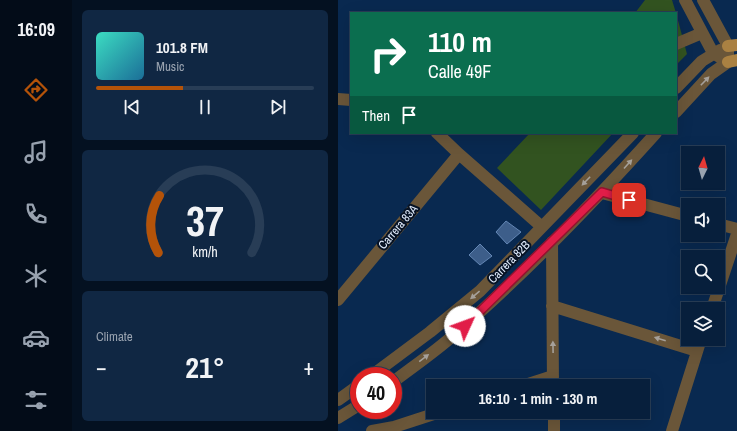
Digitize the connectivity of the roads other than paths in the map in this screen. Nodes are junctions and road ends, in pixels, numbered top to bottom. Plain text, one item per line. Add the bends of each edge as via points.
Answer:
1 (686, 0) edge
2 (703, 0) edge
3 (702, 33) junction
4 (677, 44) edge
5 (733, 46) edge
6 (713, 53) junction
7 (733, 61) edge
8 (677, 87) edge
9 (338, 99) edge
10 (350, 100) edge
11 (677, 111) edge
12 (438, 134) edge
13 (632, 134) edge
14 (655, 134) edge
15 (459, 154) junction
16 (602, 192) junction
17 (681, 214) edge
18 (725, 226) edge
19 (542, 227) junction
20 (737, 229) edge
21 (737, 234) edge
22 (552, 242) junction
23 (338, 300) edge
24 (714, 302) edge
25 (552, 306) junction
26 (700, 346) edge
27 (698, 351) junction
28 (383, 367) edge
29 (402, 375) edge
30 (553, 379) edge
31 (350, 391) edge
32 (338, 400) edge
33 (350, 411) edge
34 (426, 417) edge
35 (338, 418) edge
36 (554, 419) edge
37 (394, 429) edge
38 (372, 431) edge
39 (554, 431) edge
40 (672, 431) edge

1 - 3 street
2 - 5 street via 720,30
3 - 4 street
3 - 6 street
5 - 6 street
5 - 7 street
6 - 7 street
6 - 8 street
11 -> 7 street via 711,74
9 - 10 street
12 - 15 street
13 -> 19 street, Carrera 82B
16 -> 14 street, Carrera 82B
15 - 19 street
15 - 23 street, Carrera 83A
16 - 17 street
16 - 22 street, Carrera 82B
18 - 20 street
19 -> 28 street, Carrera 82B via 480,291
21 - 24 street
22 - 25 street
29 -> 22 street, Carrera 82B via 455,335
27 -> 25 street
30 -> 25 street
26 - 27 street
27 - 40 street
31 - 32 street
33 - 35 street
34 - 37 street
36 - 39 street
37 - 38 street

